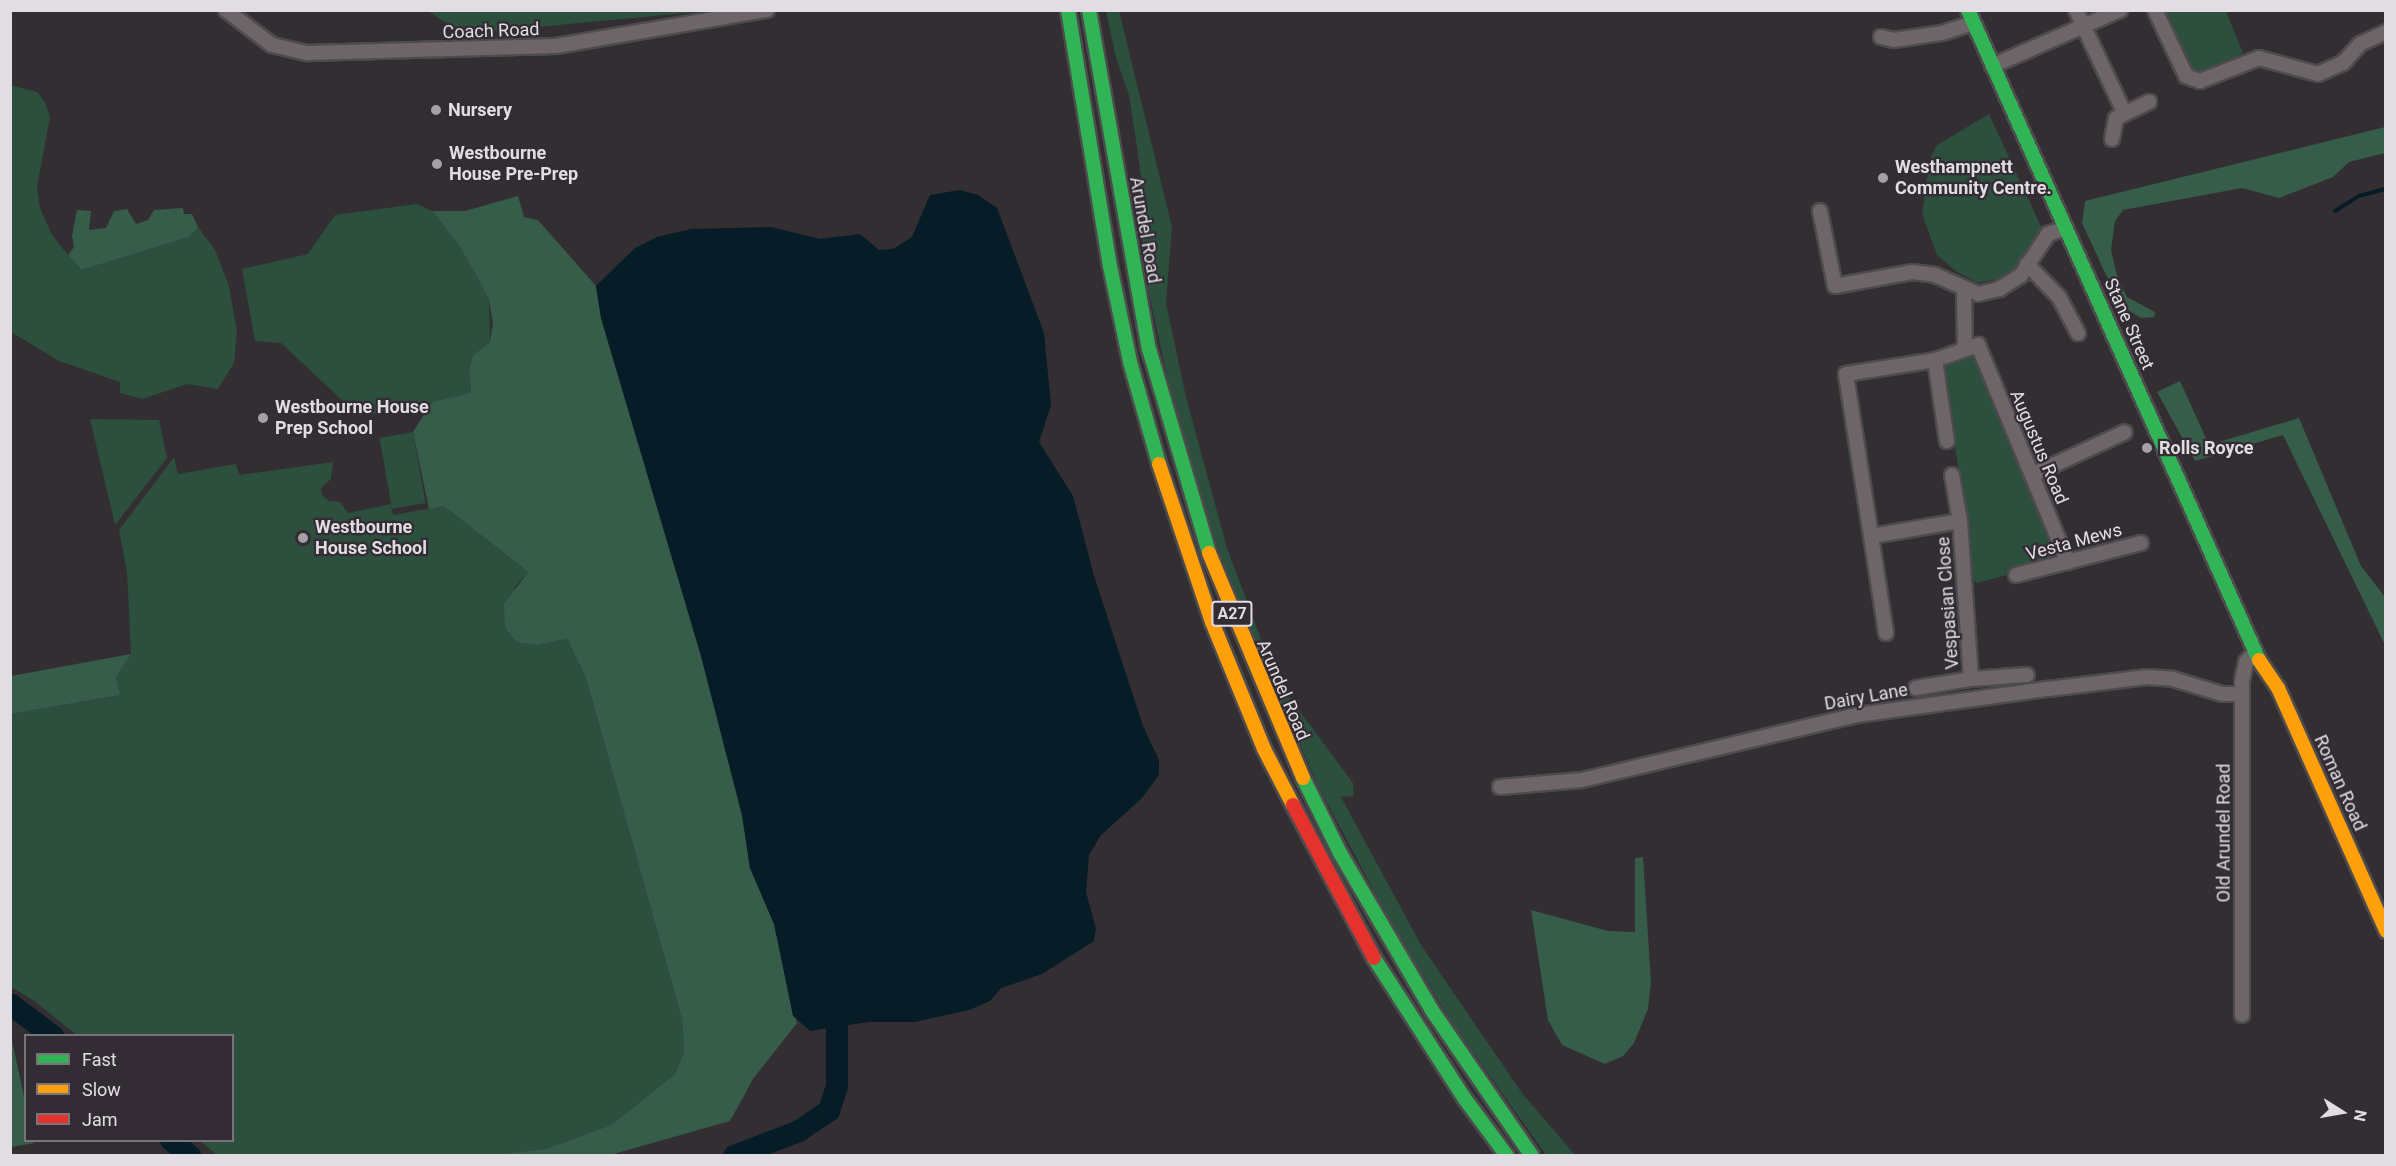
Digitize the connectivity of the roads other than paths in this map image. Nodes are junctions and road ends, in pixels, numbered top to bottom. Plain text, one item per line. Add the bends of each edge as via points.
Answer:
1 (226, 10) edge
2 (767, 10) edge
3 (1068, 10) edge
4 (1089, 10) edge
5 (2076, 10) edge
6 (2155, 10) edge
7 (2116, 11) edge
8 (1970, 16) edge
9 (2083, 27) junction
10 (2385, 32) edge
11 (1881, 37) dead end
12 (1992, 66) junction
13 (2149, 102) dead end
14 (2124, 112) junction
15 (2112, 139) dead end
16 (1820, 210) dead end
17 (2066, 228) junction
18 (2027, 264) junction
19 (1964, 288) junction
20 (2078, 333) dead end
21 (1971, 347) junction
22 (1935, 360) junction
23 (2125, 432) dead end
24 (1947, 441) dead end
25 (1953, 475) dead end
26 (2032, 475) junction
27 (1960, 521) junction
28 (1872, 536) junction
29 (2141, 543) dead end
30 (2068, 562) junction
31 (2016, 575) dead end
32 (1886, 633) dead end
33 (2254, 653) junction
34 (2027, 675) dead end
35 (1971, 679) junction
36 (1916, 688) dead end
37 (2242, 694) junction
38 (1500, 787) dead end
39 (2385, 931) edge
40 (2242, 1016) dead end
41 (1507, 1155) edge
42 (1532, 1155) edge

1 - 2 street, Coach Road via 272,45 308,53 556,46
3 - 41 main road, A27 via 1110,266 1130,362 1156,455 1212,622 1264,749 1364,943 1465,1099
4 - 42 main road, Arundel Road / A27 via 1149,349 1197,516 1233,617 1290,752 1362,893 1431,1009
5 - 9 street
6 - 10 street via 2186,76 2200,81 2259,58 2318,74 2343,63 2360,44
7 - 9 street
8 - 11 street via 1942,33 1894,40
8 - 12 main road, Stane Street
9 - 12 street
9 - 14 street
12 - 17 main road, Stane Street
13 - 14 street
14 - 15 street via 2116,118
16 - 19 street via 1835,286 1912,272 1935,275
17 - 18 street via 2048,234
17 - 33 main road, Stane Street via 2220,567
18 - 19 street via 2021,275 1999,290 1978,294
18 - 20 street via 2059,297
19 - 21 street, Augustus Road
21 - 22 street
21 - 26 street, Augustus Road
22 - 24 street
22 - 28 street via 1846,374
23 - 26 street
25 - 27 street
26 - 30 street, Augustus Road
27 - 28 street, Vespasian Close
27 - 35 street, Vespasian Close
28 - 32 street
29 - 30 street, Vesta Mews
30 - 31 street, Vesta Mews
33 - 37 street, Old Arundel Road via 2243,671
33 - 39 main road, Roman Road via 2278,688
34 - 35 street, Vespasian Close
35 - 36 street
37 - 38 street, Dairy Lane via 2222,694 2174,679 2147,677 2048,689 1857,715 1582,780
37 - 40 street, Old Arundel Road

